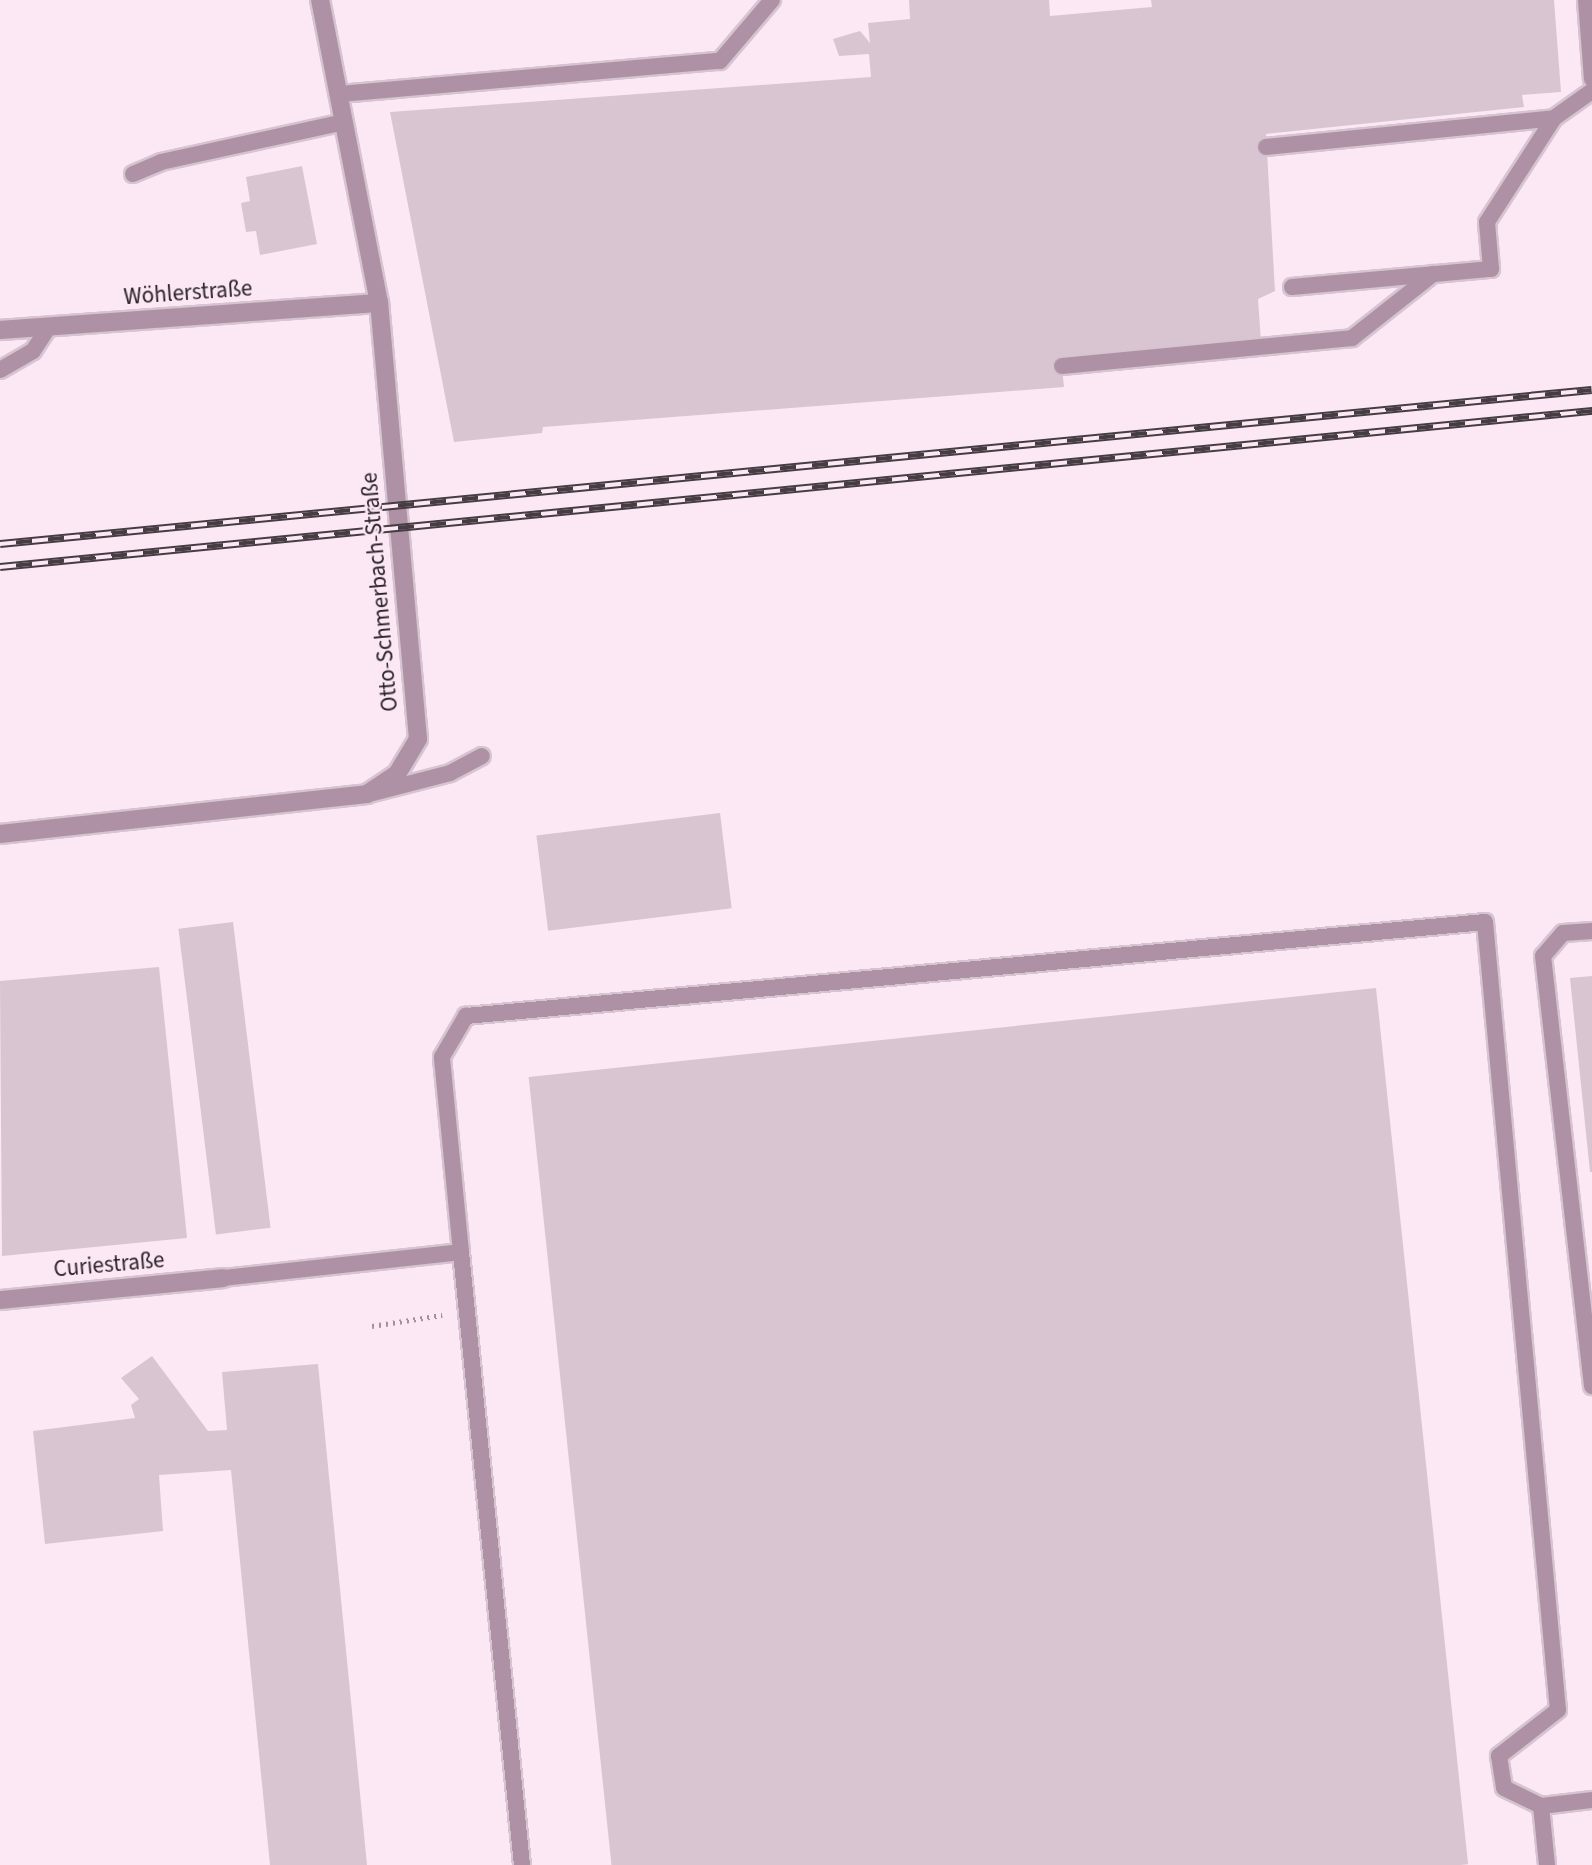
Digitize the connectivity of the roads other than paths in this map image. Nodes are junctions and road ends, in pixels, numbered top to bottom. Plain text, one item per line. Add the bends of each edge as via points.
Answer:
1 (320, 0) edge
2 (772, 0) edge
3 (1586, 0) edge
4 (1592, 79) edge
5 (1592, 90) edge
6 (339, 94) junction
7 (1554, 118) junction
8 (344, 122) junction
9 (1266, 147) dead end
10 (133, 174) dead end
11 (1433, 274) junction
12 (1292, 287) dead end
13 (379, 303) junction
14 (48, 328) junction
15 (0, 330) edge
16 (1062, 366) dead end
17 (0, 370) edge
18 (482, 756) dead end
19 (367, 794) junction
20 (0, 834) edge
21 (1592, 931) edge
22 (461, 1252) junction
23 (223, 1278) joint
24 (0, 1300) edge
25 (1592, 1386) edge
26 (1592, 1800) edge
27 (1541, 1806) junction
28 (522, 1865) edge
29 (1547, 1865) edge

1 - 6 street, Otto-Schmerbach-Straße
2 - 6 lane via 720,61
3 - 4 lane
5 - 7 lane
6 - 8 street, Otto-Schmerbach-Straße
7 - 9 lane
7 - 11 lane via 1487,222 1491,269
8 - 10 lane via 161,162
8 - 13 street, Otto-Schmerbach-Straße
11 - 12 lane
11 - 16 lane via 1352,338
13 - 14 street, Wöhlerstraße
13 - 19 street, Otto-Schmerbach-Straße via 418,739 397,774
14 - 15 street, Wöhlerstraße
14 - 17 lane via 33,351
18 - 19 lane via 450,773
19 - 20 street, Otto-Schmerbach-Straße
21 - 25 lane via 1563,933 1543,956
22 - 23 lane
22 - 27 lane via 442,1057 466,1016 1485,922 1558,1710 1499,1756 1504,1788
22 - 28 lane
23 - 24 street, Curiestraße
26 - 27 lane
27 - 29 lane

